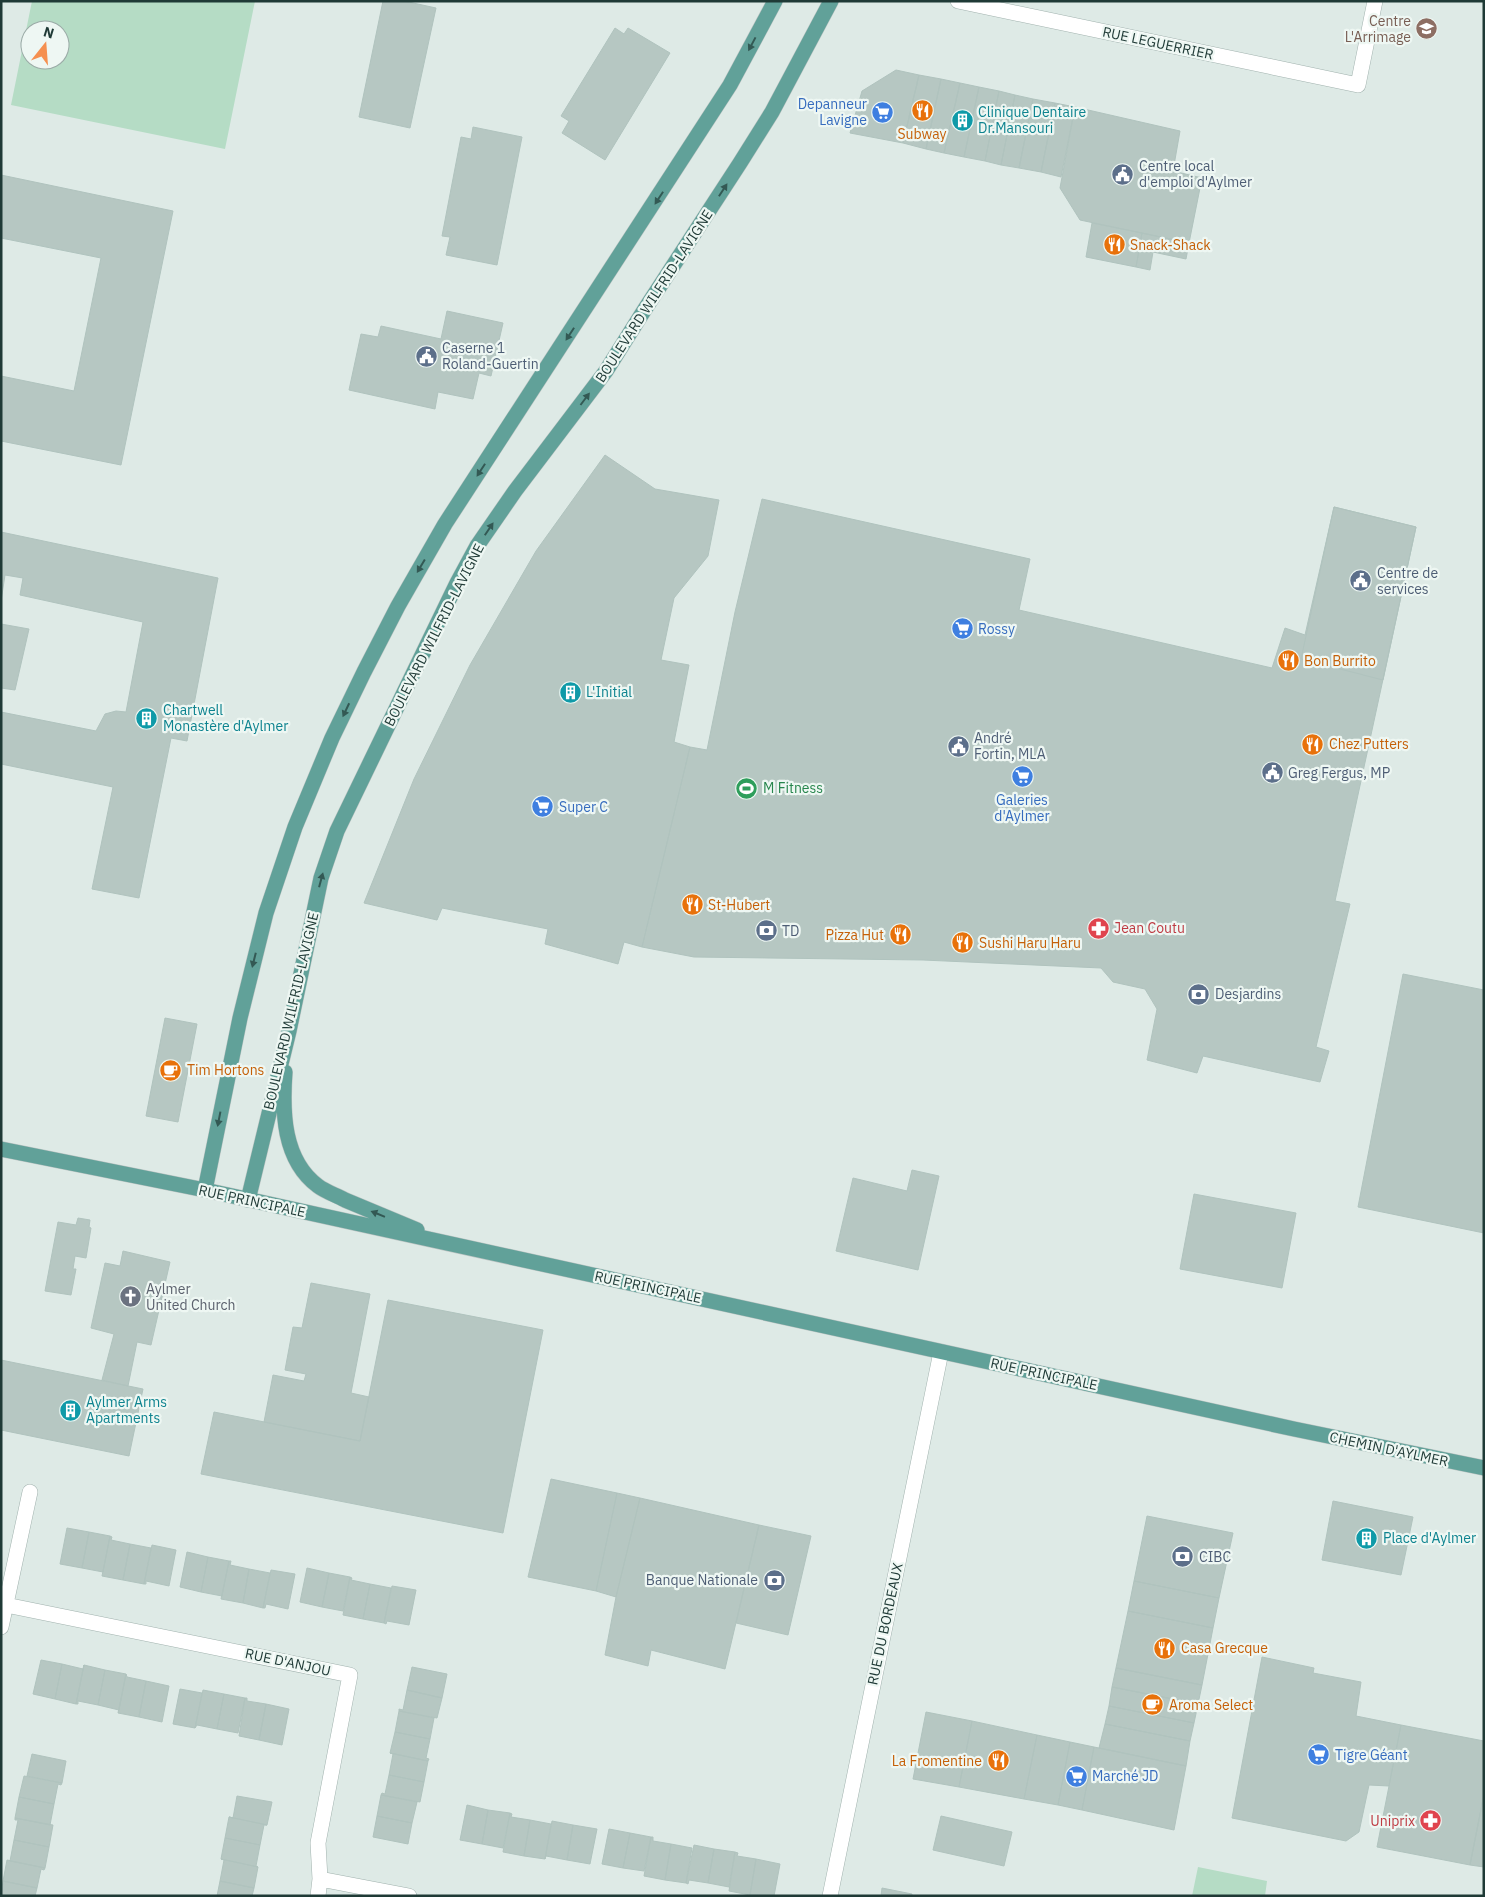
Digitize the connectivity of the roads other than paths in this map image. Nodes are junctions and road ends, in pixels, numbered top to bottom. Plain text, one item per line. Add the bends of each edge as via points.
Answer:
1 (776, 1) edge
2 (831, 1) edge
3 (958, 1) edge
4 (1375, 1) edge
5 (289, 1031) junction
6 (1, 1149) edge
7 (205, 1190) junction
8 (248, 1200) junction
9 (455, 1246) junction
10 (941, 1352) junction
11 (1294, 1429) joint
12 (1484, 1468) edge
13 (30, 1492) dead end
14 (6, 1605) junction
15 (1, 1627) edge
16 (320, 1879) junction
17 (318, 1896) edge
18 (409, 1896) edge
19 (830, 1896) edge

1 -> 7 main road via 730,85 445,524 398,606 332,738 295,827 266,913 240,1018
5 -> 2 main road, BOULEVARD WILFRID-LAVIGNE via 321,878 337,832 457,583 477,546 515,491 606,372 731,178 772,112
3 - 4 street, RUE LEGUERRIER via 1358,84
5 - 8 main road, BOULEVARD WILFRID-LAVIGNE
9 -> 5 main road via 318,1186 297,1164 291,1151 286,1117 284,1081
6 - 7 main road, RUE PRINCIPALE
7 - 8 main road, RUE PRINCIPALE
8 - 9 main road, RUE PRINCIPALE
9 - 10 main road, RUE PRINCIPALE
10 - 11 main road, RUE PRINCIPALE
10 - 19 street, RUE DU BORDEAUX
11 - 12 main road, CHEMIN D'AYLMER
13 - 14 street
14 - 15 street
14 - 16 street, RUE D'ANJOU via 350,1675 318,1843
16 - 17 street, RUE D'ANJOU
16 - 18 street

